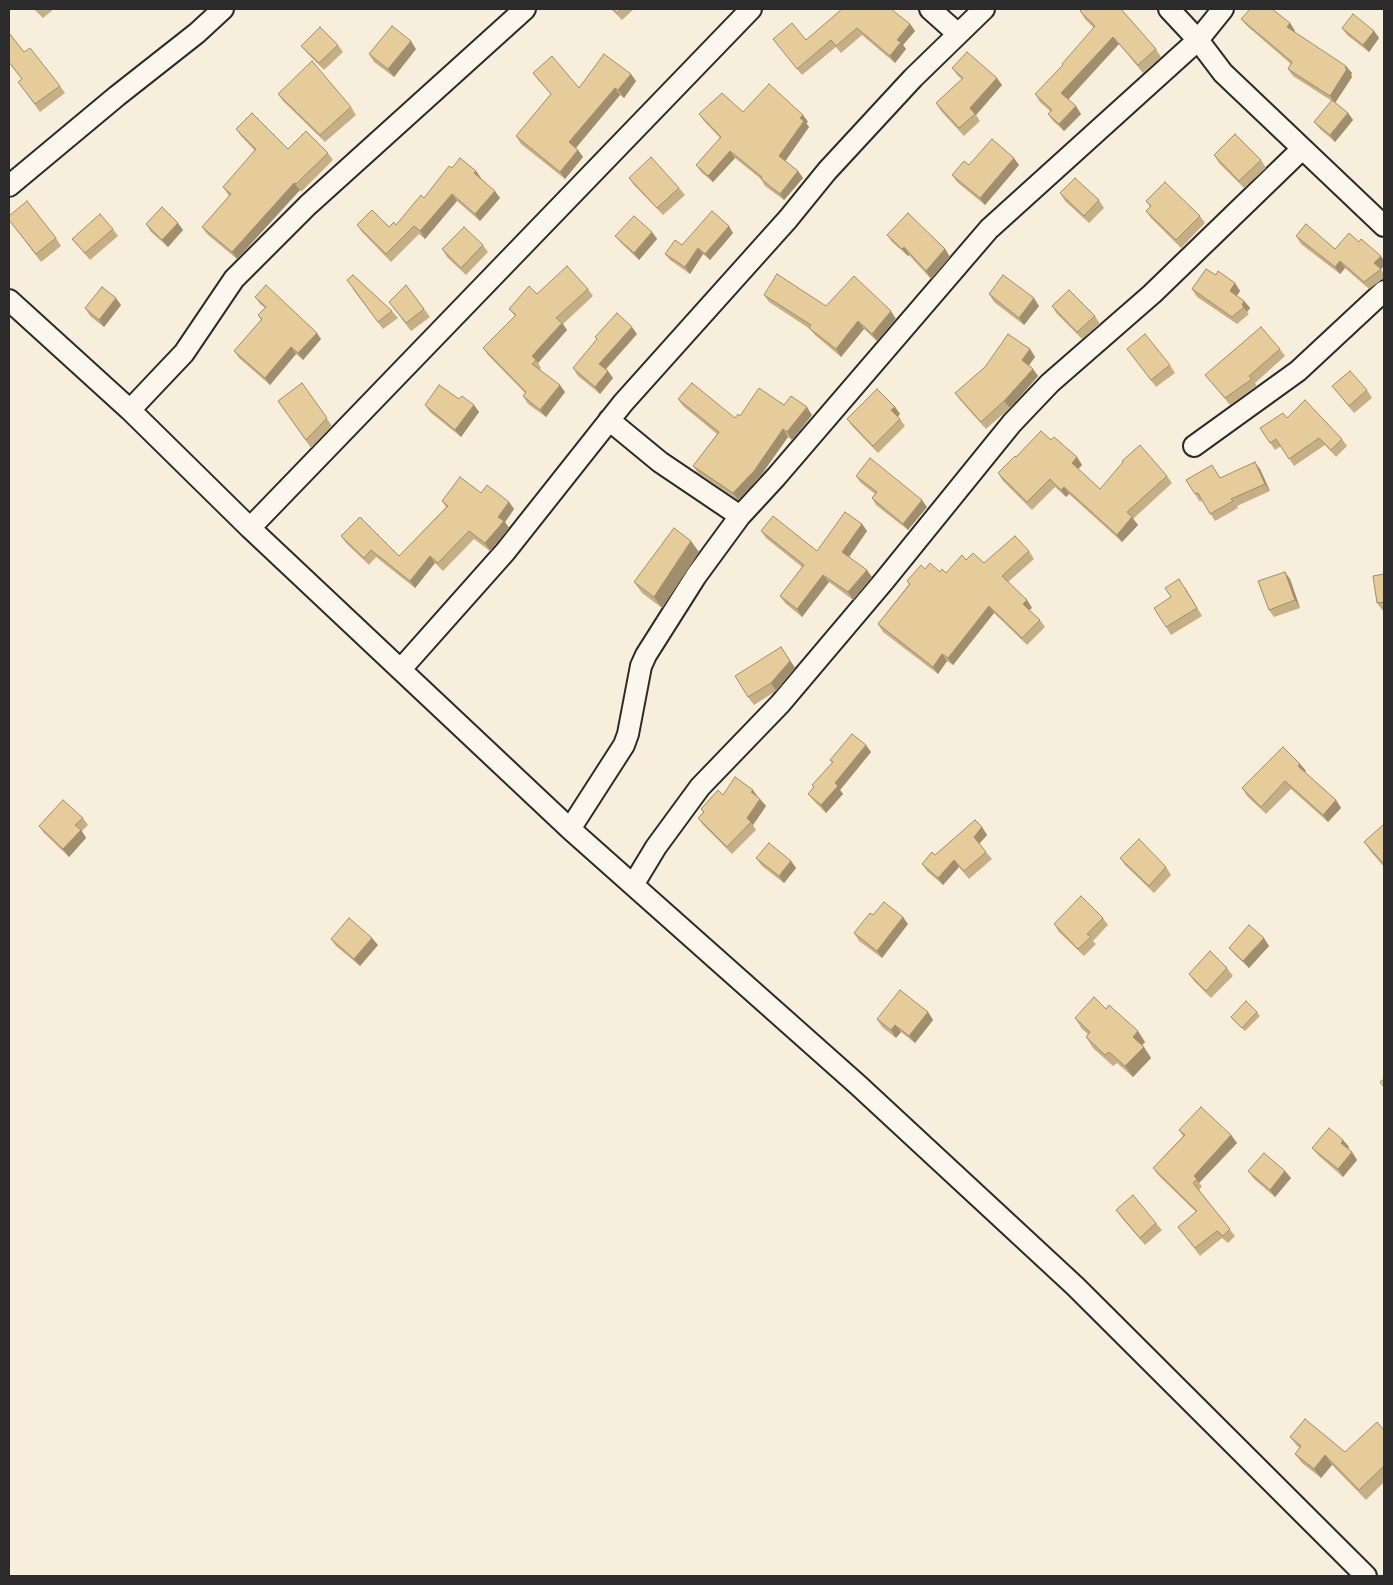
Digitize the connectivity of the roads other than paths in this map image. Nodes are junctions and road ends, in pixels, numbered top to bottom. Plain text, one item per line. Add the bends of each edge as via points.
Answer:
1 (223, 9) edge
2 (525, 9) edge
3 (751, 9) edge
4 (930, 9) edge
5 (984, 9) edge
6 (1168, 9) edge
7 (1223, 9) edge
8 (958, 34) junction
9 (1198, 40) junction
10 (1302, 149) junction
11 (9, 186) edge
12 (1384, 226) edge
13 (1384, 291) edge
14 (9, 300) edge
15 (130, 410) junction
16 (609, 420) junction
17 (1194, 446) dead end
18 (740, 516) junction
19 (250, 528) junction
20 (401, 669) junction
21 (570, 829) junction
22 (633, 884) junction
23 (1366, 1576) edge

1 - 11 street
2 - 15 street via 308,205 234,279 184,353
3 - 19 street
4 - 8 street
5 - 8 street
6 - 9 street
7 - 9 street
8 - 16 street via 826,170 788,219
9 - 10 street via 1223,73
9 - 18 street via 989,229
10 - 12 street
10 - 22 street via 1152,294 1050,383 1012,423 780,704 700,787
13 - 17 street via 1298,371
14 - 15 street
15 - 19 street
16 - 18 street via 660,462
16 - 20 street via 505,552
18 - 21 street via 696,576 646,654 624,745
19 - 20 street
20 - 21 street
21 - 22 street
22 - 23 street via 1076,1286

